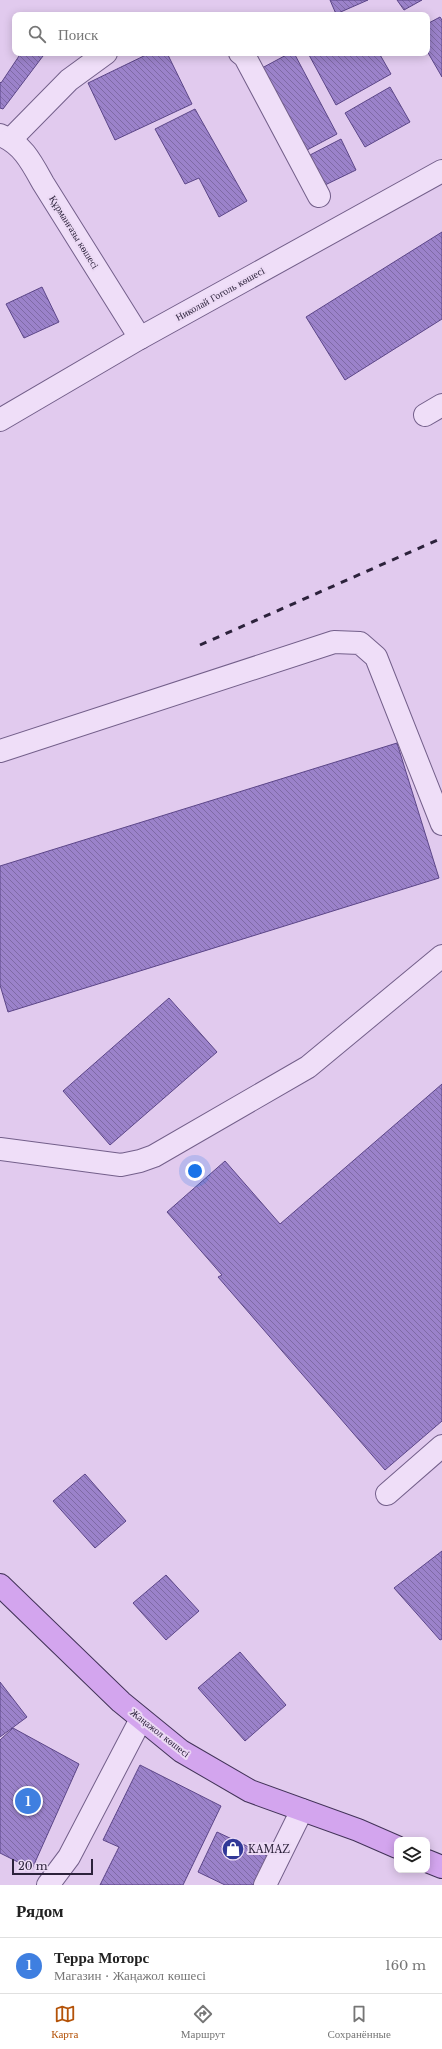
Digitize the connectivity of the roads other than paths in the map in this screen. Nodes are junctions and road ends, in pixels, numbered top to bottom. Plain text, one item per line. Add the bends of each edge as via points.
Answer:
1 (102, 56) edge
2 (244, 56) edge
3 (6, 137) edge
4 (442, 171) edge
5 (319, 196) dead end
6 (140, 338) junction
7 (0, 420) edge
8 (0, 751) edge
9 (442, 824) edge
10 (442, 956) edge
11 (0, 1149) edge
12 (442, 1446) edge
13 (387, 1494) dead end
14 (0, 1585) edge
15 (141, 1719) junction
16 (302, 1810) junction
17 (394, 1846) edge
18 (430, 1862) edge
19 (442, 1867) edge
20 (48, 1885) edge
21 (265, 1885) edge

1 - 3 street via 69,80
2 - 5 street
3 - 6 street, Құрманғазы көшесі via 30,159 42,183
4 - 6 street, Николай Гоголь көшесі
6 - 7 street, Николай Гоголь көшесі
8 - 9 street via 334,642 360,644 376,657
10 - 11 street via 308,1067 154,1156 121,1165
12 - 13 street
14 - 15 main road, Жаңажол көшесі
15 - 16 main road, Жаңажол көшесі via 182,1752 250,1791
15 - 20 street via 69,1857
16 - 17 main road, Жаңажол көшесі
16 - 21 street
18 - 19 main road

